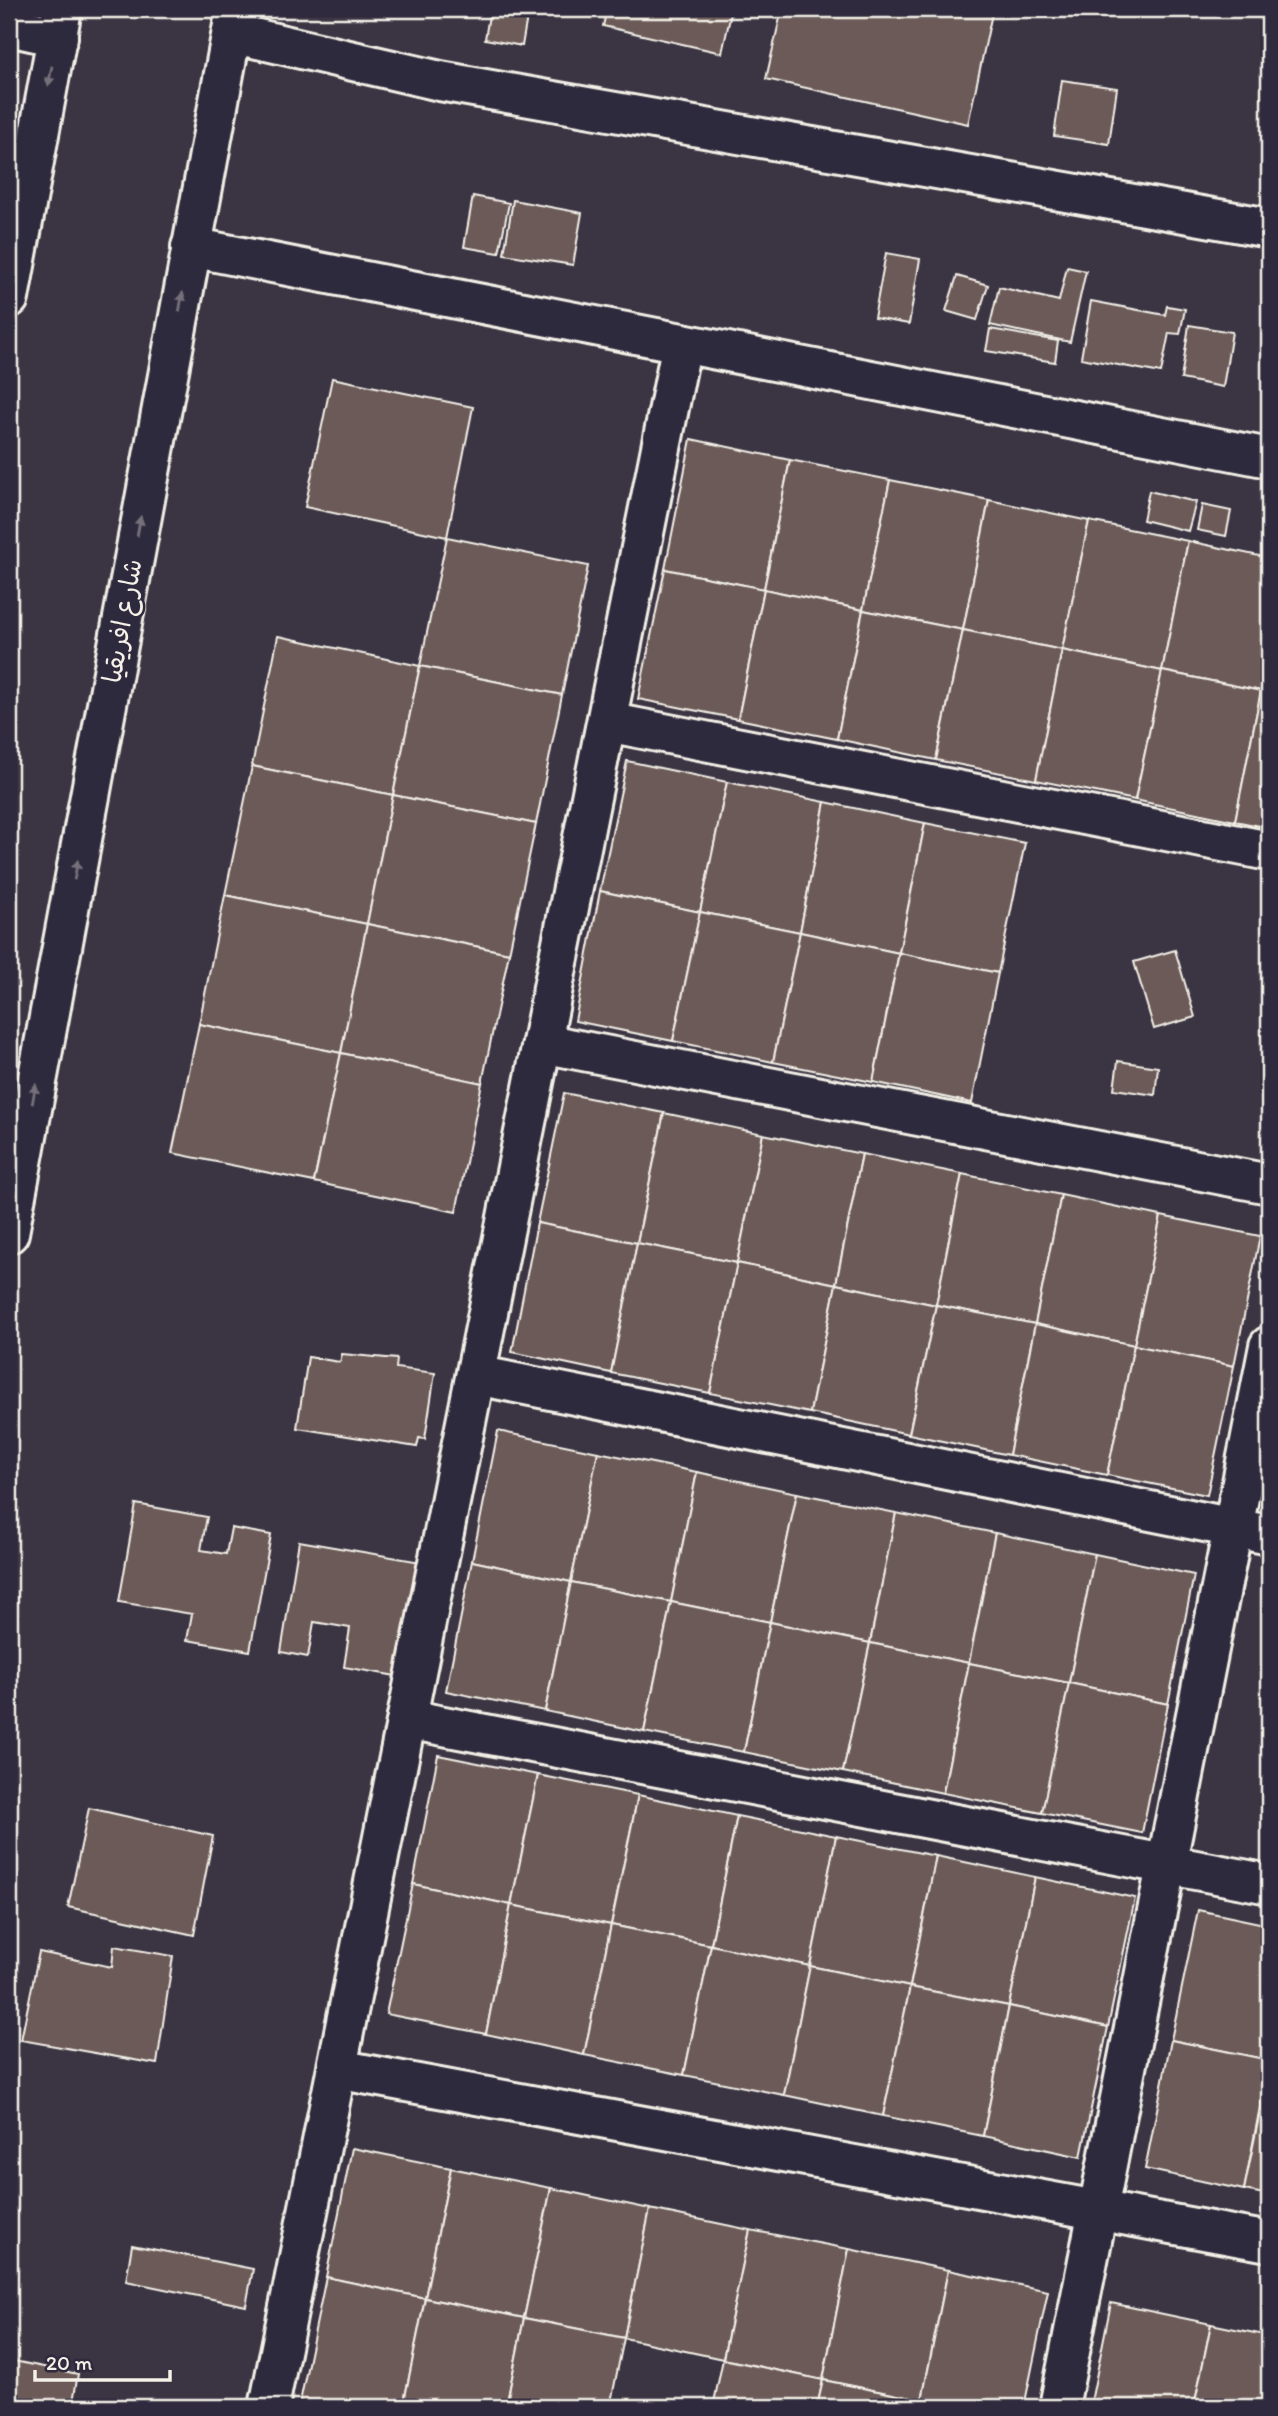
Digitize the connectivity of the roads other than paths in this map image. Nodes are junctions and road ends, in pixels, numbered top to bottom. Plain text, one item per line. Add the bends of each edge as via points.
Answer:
1 (234, 21) edge
2 (60, 23) edge
3 (9, 26) edge
4 (1269, 228) edge
5 (191, 247) junction
6 (9, 298) edge
7 (682, 343) junction
8 (1269, 458) edge
9 (607, 722) junction
10 (1269, 851) edge
11 (542, 1043) junction
12 (1269, 1184) edge
13 (9, 1233) edge
14 (1269, 1346) edge
15 (476, 1375) junction
16 (1251, 1532) edge
17 (407, 1719) junction
18 (1167, 1864) junction
19 (1269, 1884) edge
20 (337, 2069) junction
21 (1098, 2209) junction
22 (1269, 2242) edge
23 (270, 2407) edge
24 (1059, 2407) edge

1 - 4 street via 440,81
1 - 5 street, شارع افريقيا
2 - 3 street
2 -> 6 street
5 - 7 street
13 -> 5 street, شارع افريقيا
7 - 8 street
7 - 9 street
9 - 10 street
9 - 11 street
11 - 12 street
11 - 15 street
14 - 16 street
15 - 16 street
15 - 17 street
16 - 18 street
17 - 18 street
17 - 20 street
18 - 19 street
18 - 21 street
20 - 21 street
20 - 23 street
21 - 22 street
21 - 24 street

